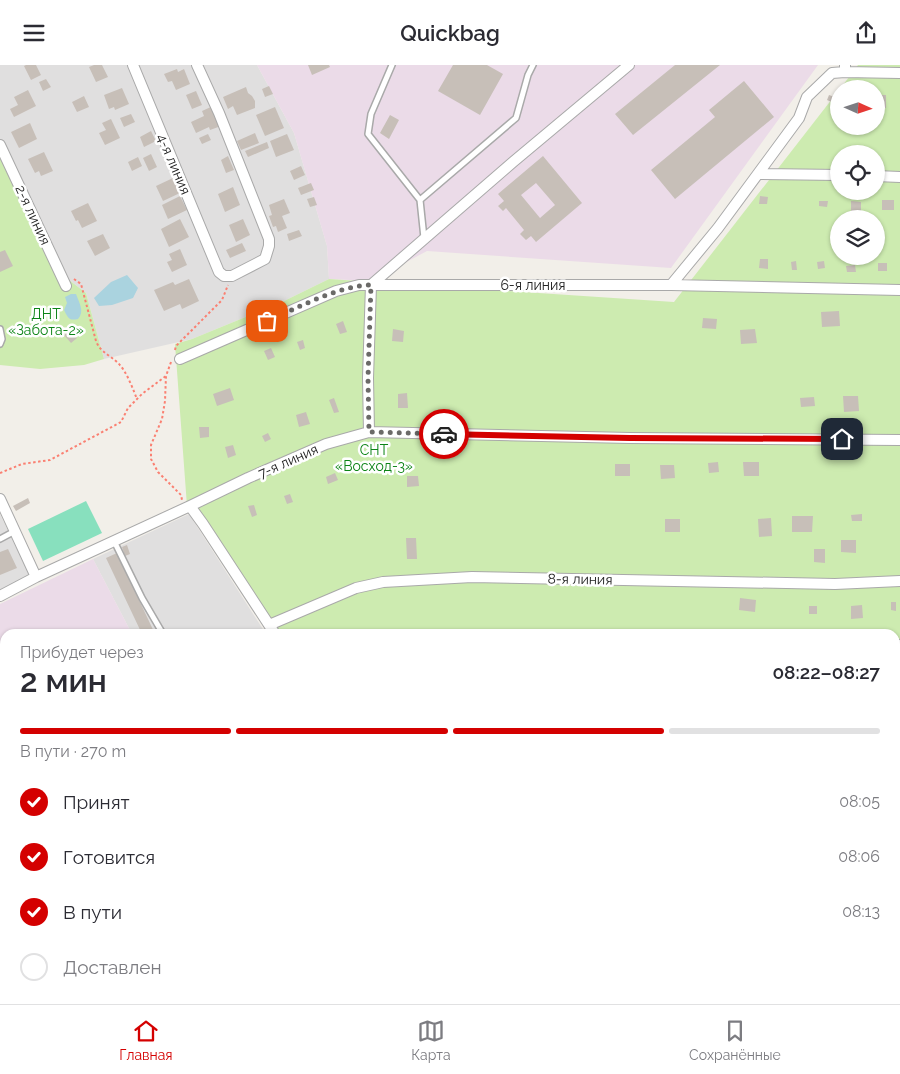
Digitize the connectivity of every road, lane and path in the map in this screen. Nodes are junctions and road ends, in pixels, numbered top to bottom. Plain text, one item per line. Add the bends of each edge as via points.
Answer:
1 (133, 65) edge
2 (197, 65) edge
3 (392, 65) edge
4 (533, 65) edge
5 (629, 65) edge
6 (845, 68) edge
7 (900, 73) edge
8 (0, 145) edge
9 (759, 174) junction
10 (830, 175) edge
11 (885, 176) edge
12 (900, 177) edge
13 (420, 200) junction
14 (424, 239) junction
15 (58, 268) junction
16 (232, 276) junction
17 (371, 285) junction
18 (672, 285) junction
19 (66, 286) dead end
20 (900, 290) edge
21 (0, 329) edge
22 (0, 344) edge
23 (175, 358) junction
24 (166, 376) junction
25 (137, 399) junction
26 (369, 432) junction
27 (900, 439) edge
28 (0, 473) edge
29 (0, 499) edge
30 (187, 508) junction
31 (15, 531) junction
32 (0, 539) edge
33 (114, 541) junction
34 (36, 577) junction
35 (900, 581) edge
36 (0, 596) edge
37 (160, 629) edge
38 (272, 629) edge

1 - 16 street, 4-я линия via 219,272
2 - 16 street via 269,239 265,259
3 - 13 lane via 371,114 368,134
4 - 13 lane via 516,118
5 - 14 street
6 - 7 street
6 - 9 street via 832,73 807,97 799,118
8 - 15 street, 2-я линия
9 - 10 street
9 - 18 street
11 - 12 street
13 - 14 lane
14 - 17 street
15 - 19 street, 2-я линия
15 - 25 path via 81,284 98,347 119,364
16 - 23 path via 222,300 176,346
17 - 18 street, 6-я линия
17 - 23 street, 6-я линия via 336,291
17 - 26 street
18 - 20 street, 6-я линия
21 - 22 lane
23 - 24 path
24 - 25 path
24 - 30 path via 164,410 151,445 151,459 158,472 181,495
25 - 28 path via 121,422 50,460 22,464
26 - 27 street, 7-я линия via 630,438
26 - 30 street, 7-я линия via 326,444
29 - 31 street
30 - 33 street, 7-я линия
30 - 38 street via 203,524
31 - 32 lane
31 - 34 street
33 - 34 street, 7-я линия
33 - 37 lane
34 - 36 street, 7-я линия
35 - 38 street, 8-я линия via 835,584 472,577 383,582 356,588

